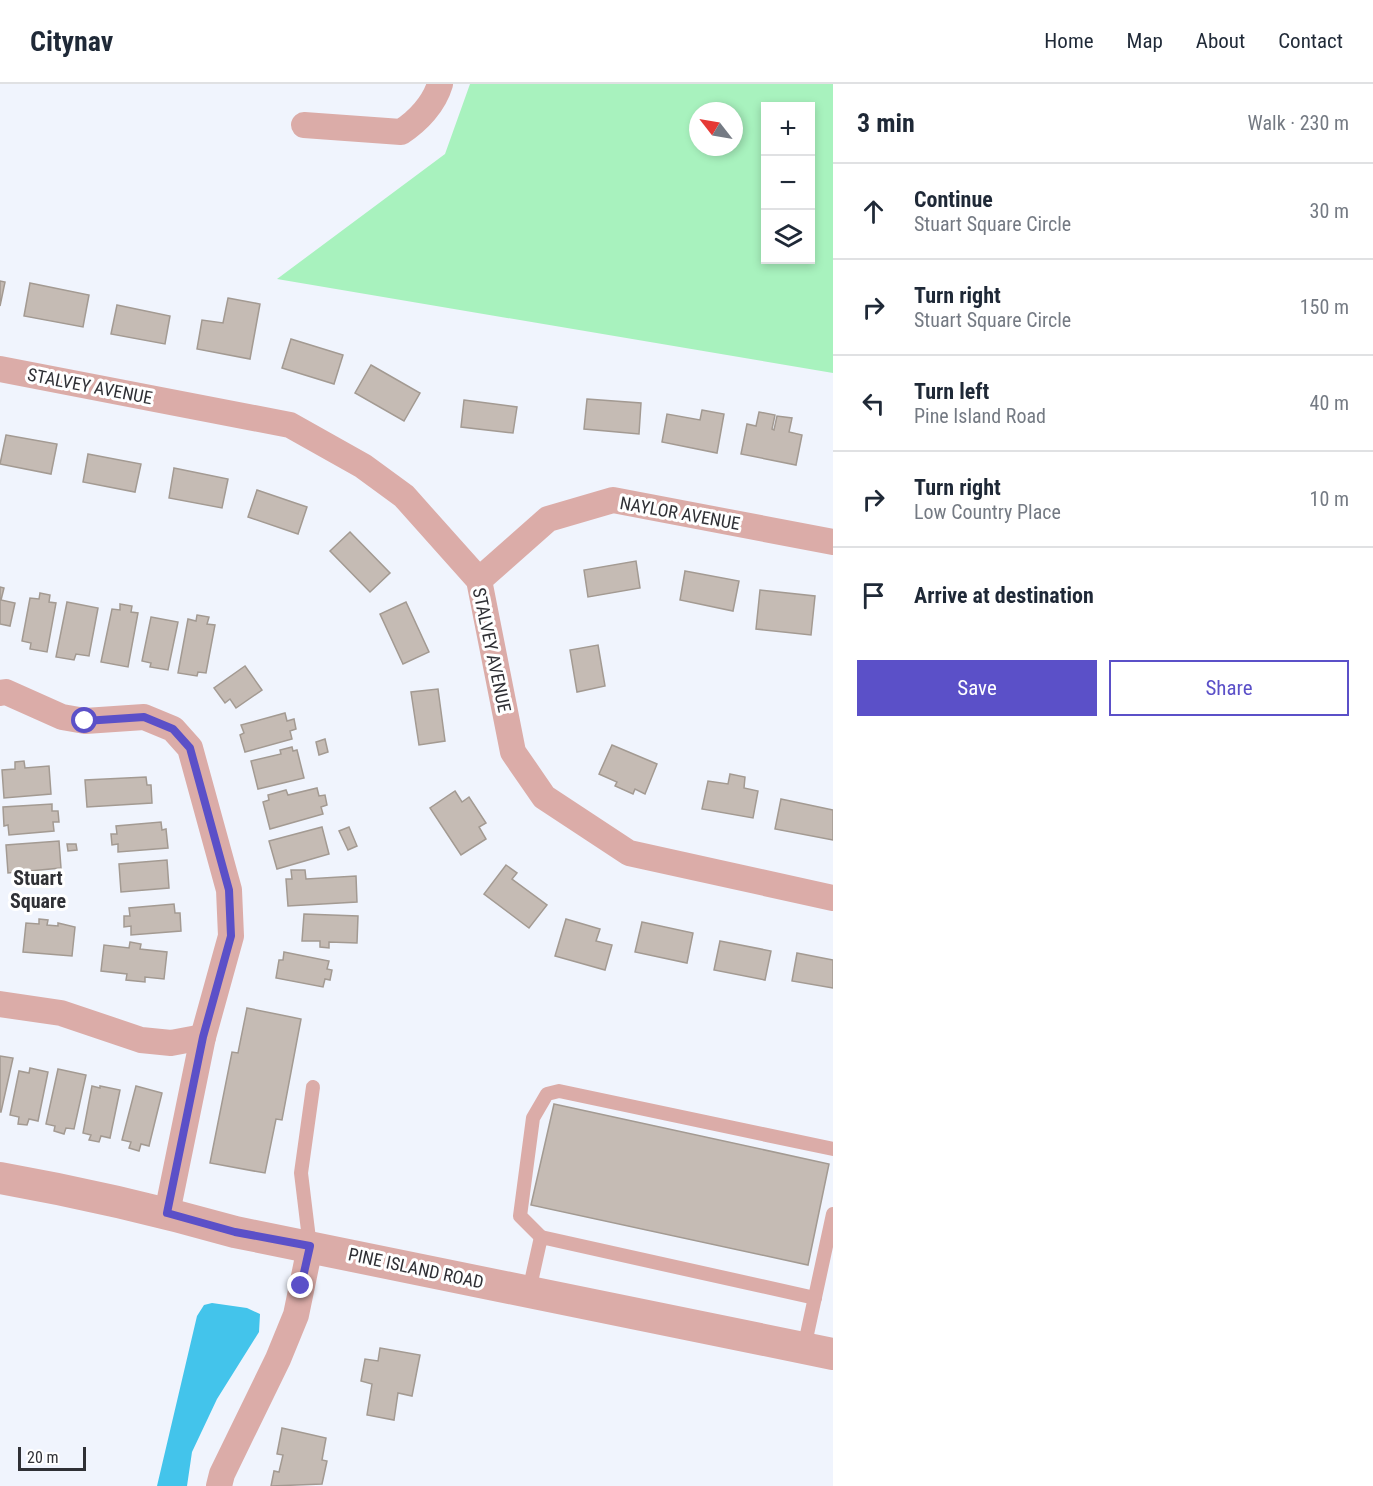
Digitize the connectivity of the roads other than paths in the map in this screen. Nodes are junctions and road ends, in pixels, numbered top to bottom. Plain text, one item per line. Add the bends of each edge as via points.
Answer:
1 (440, 84) edge
2 (304, 126) dead end
3 (0, 369) edge
4 (833, 542) edge
5 (479, 580) junction
6 (0, 693) edge
7 (833, 898) edge
8 (0, 1004) edge
9 (203, 1037) junction
10 (313, 1087) dead end
11 (833, 1149) edge
12 (0, 1178) edge
13 (167, 1213) junction
14 (833, 1214) edge
15 (541, 1237) junction
16 (310, 1246) junction
17 (529, 1292) junction
18 (815, 1298) junction
19 (818, 1351) edge
20 (219, 1486) edge

1 - 2 street via 436,96 413,125 401,132
3 - 5 street, STALVEY AVENUE via 290,425 363,466 404,496
4 - 5 street, NAYLOR AVENUE via 613,500 548,519
5 - 7 street, STALVEY AVENUE via 513,752 544,797 629,853
6 - 9 street via 62,717 85,721 144,717 173,729 190,748 229,890 231,936
8 - 9 street via 61,1013 141,1040 171,1043
9 - 13 street
10 - 16 lane via 301,1173
11 - 15 lane via 559,1091 547,1094 533,1118 520,1216
12 - 13 street, PINE ISLAND ROAD
13 - 16 street, PINE ISLAND ROAD via 235,1232
14 - 18 lane
15 - 17 lane
15 - 18 lane
16 - 17 street, PINE ISLAND ROAD
16 - 20 street via 296,1315
17 - 19 street, PINE ISLAND ROAD
18 - 19 lane

